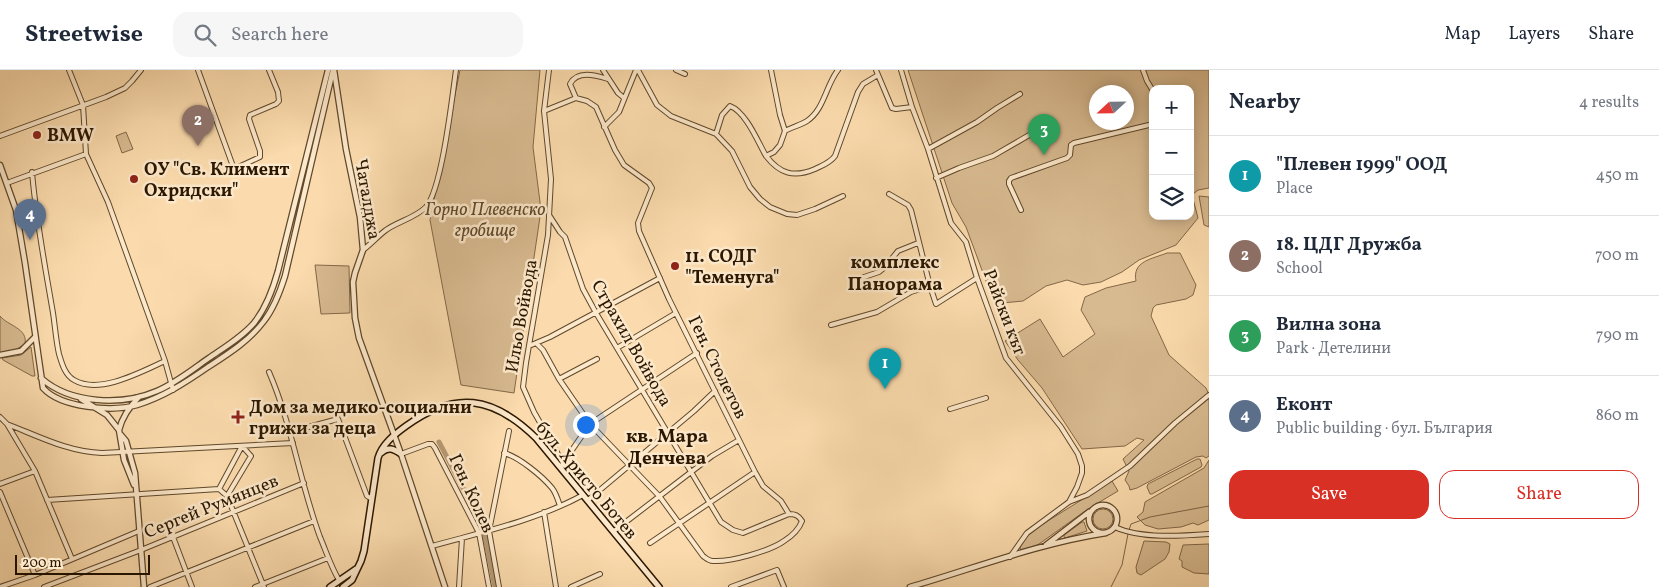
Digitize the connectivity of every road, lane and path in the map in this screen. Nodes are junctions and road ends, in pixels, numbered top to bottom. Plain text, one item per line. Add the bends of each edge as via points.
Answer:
1 (69, 70) edge
2 (141, 70) edge
3 (198, 70) edge
4 (269, 70) edge
5 (328, 70) edge
6 (334, 70) edge
7 (456, 70) edge
8 (549, 70) edge
9 (603, 70) edge
10 (637, 70) edge
11 (676, 70) edge
12 (771, 70) edge
13 (838, 70) edge
14 (876, 70) edge
15 (901, 70) edge
16 (1143, 70) edge
17 (685, 74) dead end
18 (878, 75) junction
19 (608, 79) junction
20 (1149, 85) edge
21 (1020, 94) dead end
22 (576, 98) junction
23 (624, 98) junction
24 (83, 105) junction
25 (912, 107) junction
26 (544, 111) junction
27 (1149, 125) edge
28 (604, 127) junction
29 (1043, 127) dead end
30 (785, 131) junction
31 (716, 134) junction
32 (0, 136) edge
33 (928, 149) junction
34 (86, 154) junction
35 (766, 156) junction
36 (0, 165) edge
37 (32, 172) junction
38 (936, 178) junction
39 (7, 183) junction
40 (889, 194) dead end
41 (843, 196) dead end
42 (1021, 210) dead end
43 (549, 215) junction
44 (918, 243) junction
45 (363, 250) junction
46 (660, 278) junction
47 (977, 278) junction
48 (855, 280) dead end
49 (930, 286) junction
50 (596, 313) junction
51 (676, 313) junction
52 (831, 325) dead end
53 (35, 337) junction
54 (537, 344) junction
55 (529, 346) junction
56 (617, 348) junction
57 (696, 353) junction
58 (0, 356) edge
59 (597, 359) dead end
60 (165, 361) junction
61 (269, 372) dead end
62 (41, 378) junction
63 (558, 379) junction
64 (171, 383) junction
65 (173, 390) junction
66 (641, 390) junction
67 (715, 391) junction
68 (1209, 395) edge
69 (78, 397) junction
70 (139, 397) junction
71 (986, 398) dead end
72 (131, 407) junction
73 (96, 408) junction
74 (950, 409) dead end
75 (0, 417) edge
76 (7, 424) junction
77 (590, 424) junction
78 (508, 431) dead end
79 (290, 432) junction
80 (668, 432) junction
81 (120, 433) junction
82 (394, 435) junction
83 (739, 440) junction
84 (293, 444) junction
85 (242, 446) junction
86 (122, 452) junction
87 (129, 452) junction
88 (504, 453) junction
89 (401, 454) junction
90 (378, 458) junction
91 (629, 464) junction
92 (562, 465) junction
93 (35, 471) junction
94 (692, 472) junction
95 (755, 472) junction
96 (304, 483) junction
97 (0, 484) edge
98 (219, 489) junction
99 (0, 492) edge
100 (136, 493) junction
101 (583, 495) junction
102 (227, 496) junction
103 (660, 497) junction
104 (372, 499) junction
105 (47, 500) junction
106 (588, 500) junction
107 (1070, 502) junction
108 (710, 503) junction
109 (560, 506) junction
110 (1091, 510) junction
111 (233, 512) junction
112 (544, 512) junction
113 (789, 514) junction
114 (314, 521) junction
115 (680, 523) junction
116 (1115, 527) junction
117 (614, 531) junction
118 (139, 532) junction
119 (484, 532) junction
120 (1106, 533) junction
121 (1209, 534) edge
122 (173, 536) junction
123 (462, 538) junction
124 (650, 543) dead end
125 (432, 546) junction
126 (247, 548) junction
127 (1043, 548) junction
128 (140, 550) junction
129 (1010, 557) junction
130 (328, 558) junction
131 (72, 559) junction
132 (357, 568) junction
133 (186, 573) junction
134 (348, 573) junction
135 (35, 574) junction
136 (600, 574) dead end
137 (339, 580) junction
138 (352, 582) junction
139 (263, 585) edge
140 (0, 587) edge
141 (44, 587) edge
142 (144, 587) edge
143 (150, 587) edge
144 (192, 587) edge
145 (255, 587) edge
146 (330, 587) edge
147 (343, 587) edge
148 (445, 587) edge
149 (459, 587) edge
150 (489, 587) edge
151 (499, 587) edge
152 (556, 587) edge
153 (571, 587) edge
154 (660, 587) edge
155 (732, 587) edge
156 (784, 587) edge
157 (910, 587) edge

1 - 24 street
2 - 24 street via 125,88
3 - 4 street via 234,170 260,157 249,119 250,115 279,101
5 - 64 street via 278,271 263,310 240,336
6 - 45 street, Чаталджа
6 - 65 street via 285,276 276,301 264,321 247,339
7 - 45 street via 434,194 419,212 388,229
8 - 26 street, Ильо Войвода
9 - 19 street
10 - 23 street
10 - 31 street via 657,105 671,116
11 - 17 street
12 - 30 street
13 - 30 street via 820,105 808,120
14 - 18 street
15 - 25 street, Райски кът
16 - 20 street
18 - 25 street via 892,108
18 - 35 street via 863,84 858,92 830,162 797,174 774,166
19 - 22 street via 589,74 572,78 570,84
19 - 23 street
21 - 33 street
22 - 26 street
22 - 28 street via 596,107
23 - 28 street via 619,112
24 - 32 street
24 - 34 street
25 - 33 street, Райски кът
26 - 43 street, Ильо Войвода via 550,179
27 - 42 street via 1074,143 1067,158 1011,178 1009,184
28 - 46 street, Ген. Столетов via 624,165 652,188 638,223
29 - 38 street via 993,156
30 - 35 street via 780,145
31 - 35 street via 722,115 730,106 736,108
31 - 41 street via 732,151 750,187 770,207 797,215
33 - 38 street, Райски кът
34 - 37 street
34 - 60 street via 108,202
36 - 39 street
37 - 39 street
37 - 60 street via 46,280 59,354 67,376 93,385 108,384
38 - 47 street, Райски кът via 951,223 966,242
39 - 53 street via 16,210
40 - 44 street via 908,205
43 - 50 street, Страхил Войвода via 565,237 583,289
43 - 55 street, Ильо Войвода
44 - 48 street via 898,251 879,272
44 - 49 street
45 - 82 street, Чаталджа via 353,282 355,318 359,338
46 - 50 street
46 - 51 street, Ген. Столетов
47 - 49 street via 936,304
47 - 107 street, Райски кът via 1006,358 1061,427 1078,454 1082,473
49 - 52 street via 911,292 877,312
50 - 54 street
50 - 56 street, Страхил Войвода
51 - 56 street
51 - 57 street, Ген. Столетов
53 - 58 street via 21,351
53 - 62 street
54 - 55 street
54 - 63 street
55 - 92 street, Ильо Войвода via 523,388
56 - 66 street, Страхил Войвода
57 - 66 street
57 - 67 street, Ген. Столетов
59 - 63 street
60 - 64 street
61 - 79 street
62 - 69 street via 49,385
62 - 73 street via 43,388 54,396
63 - 77 street
64 - 65 street
64 - 70 street
65 - 72 street
66 - 77 street
66 - 80 street, Страхил Войвода
67 - 80 street
67 - 83 street, Ген. Столетов
68 - 107 street via 1130,466 1087,495
69 - 70 street via 109,400
69 - 73 street
70 - 72 street
71 - 74 street
72 - 73 street
72 - 81 street via 121,424
73 - 81 street via 107,414
75 - 76 street
76 - 86 street via 84,453
76 - 93 street
77 - 91 street
77 - 92 street
78 - 88 street
79 - 84 street
79 - 104 street via 338,419 367,496
80 - 91 street
80 - 94 street, Страхил Войвода
81 - 86 street
81 - 87 street
82 - 89 street, Чаталджа
82 - 90 main road, бул. Христо Ботев
82 - 92 main road, бул. Христо Ботев via 437,407 478,402 519,422
83 - 94 street
83 - 95 street, Ген. Столетов
84 - 85 street
84 - 96 street
85 - 87 street
85 - 98 street
85 - 102 street via 251,456
86 - 87 street
86 - 100 street
87 - 100 street
88 - 109 street via 516,458 547,483
88 - 119 street
89 - 90 main road via 388,449
89 - 119 street, Ген. Колев via 432,444
89 - 125 street, Чаталджа
90 - 104 main road, бул. Христо Ботев
91 - 103 street
91 - 106 street
92 - 101 main road, бул. Христо Ботев
93 - 97 street
93 - 105 street
94 - 103 street
94 - 108 street, Страхил Войвода
95 - 108 street
95 - 113 street, Ген. Столетов via 763,486 781,501
96 - 111 street, Сергей Румянцев
96 - 114 street
98 - 100 street
98 - 102 street
99 - 135 street
100 - 105 street
100 - 118 street
101 - 106 main road, бул. Христо Ботев
101 - 109 street
102 - 111 street
103 - 115 street
103 - 117 street
104 - 132 main road, бул. Христо Ботев via 364,552
105 - 131 street
106 - 117 main road, бул. Христо Ботев
107 - 129 street via 1026,533
108 - 113 street, Страхил Войвода via 721,522 743,533
108 - 115 street
109 - 112 street
110 - 116 street via 1101,504 1112,507 1118,517
110 - 120 street via 1091,527
110 - 127 street
111 - 122 street, Сергей Румянцев
111 - 126 street
112 - 119 street
112 - 152 street
113 - 115 street, Ген. Столетов via 795,514 802,521 798,530 785,541 742,556 712,561 703,556
114 - 126 street
114 - 130 street
115 - 124 street
116 - 120 street
116 - 121 street via 1168,536
117 - 154 main road, бул. Христо Ботев
118 - 128 street
118 - 131 street, Сергей Румянцев
119 - 123 street
119 - 150 street, Ген. Колев
119 - 151 street, Ген. Колев
120 - 127 street
122 - 128 street, Сергей Румянцев
122 - 133 street
123 - 125 street
123 - 149 street
125 - 148 street, Чаталджа
126 - 133 street
126 - 139 street
127 - 129 street
128 - 141 street, Сергей Румянцев
128 - 142 street
129 - 157 street
130 - 137 street
130 - 139 street
131 - 135 street, Сергей Румянцев
132 - 134 main road
132 - 138 main road, бул. Христо Ботев
133 - 143 street
133 - 144 street
134 - 137 main road
134 - 138 street
135 - 140 street, Сергей Румянцев
136 - 153 street
137 - 146 main road
138 - 147 main road, бул. Христо Ботев
139 - 145 street
155 - 156 street via 777,570

